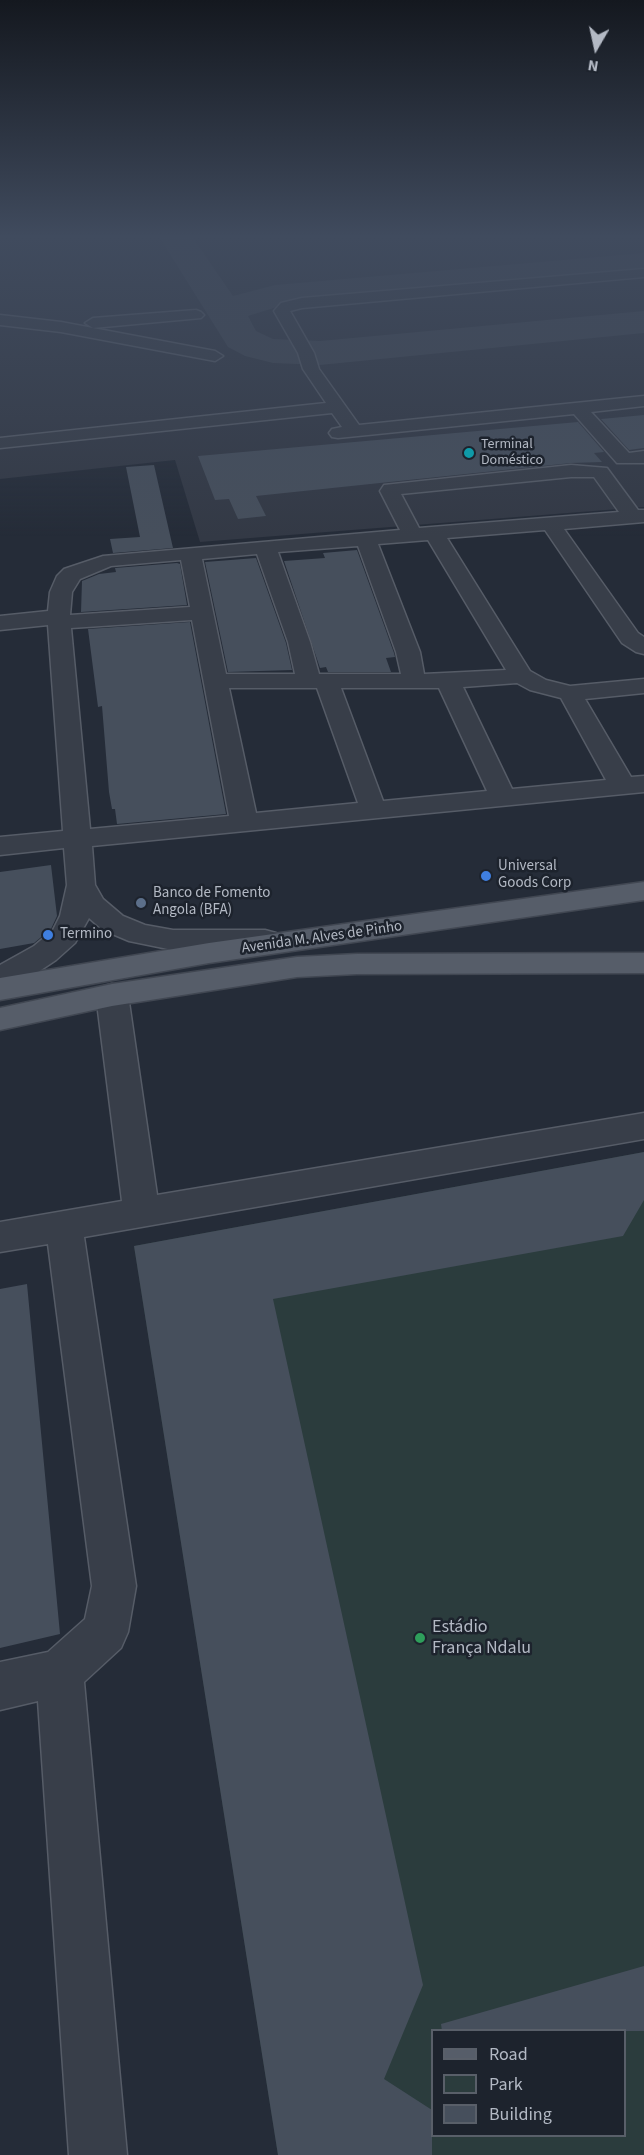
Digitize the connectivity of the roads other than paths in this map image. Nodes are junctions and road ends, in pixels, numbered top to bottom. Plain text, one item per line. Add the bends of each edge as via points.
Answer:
1 (106, 336) edge
2 (296, 336) edge
3 (215, 356) dead end
4 (644, 401) edge
5 (336, 407) junction
6 (578, 408) junction
7 (0, 443) edge
8 (644, 457) edge
9 (633, 512) edge
10 (550, 523) junction
11 (408, 527) junction
12 (434, 533) junction
13 (365, 538) junction
14 (265, 546) junction
15 (190, 553) junction
16 (202, 613) junction
17 (60, 620) junction
18 (0, 623) edge
19 (644, 647) edge
20 (521, 676) junction
21 (214, 681) junction
22 (414, 681) junction
23 (448, 681) junction
24 (318, 682) junction
25 (644, 686) edge
26 (570, 693) junction
27 (634, 785) edge
28 (502, 798) junction
29 (373, 808) junction
30 (244, 821) junction
31 (78, 838) junction
32 (0, 846) edge
33 (81, 885) junction
34 (644, 891) edge
35 (644, 913) edge
36 (437, 922) junction
37 (321, 938) junction
38 (644, 953) edge
39 (455, 963) junction
40 (644, 963) edge
41 (0, 977) edge
42 (0, 989) edge
43 (112, 995) junction
44 (0, 1019) edge
45 (644, 1126) edge
46 (142, 1212) junction
47 (64, 1226) junction
48 (0, 1237) edge
49 (60, 1673) junction
50 (0, 1686) edge
51 (98, 2155) edge

1 - 3 street
2 - 5 street via 311,369
4 - 6 street
5 - 6 street via 346,432
5 - 7 street
6 - 8 street via 624,459
9 - 10 street
9 - 11 street
9 - 11 street via 600,472 571,471 391,489
10 - 12 street
10 - 19 street via 630,638
11 - 12 street
11 - 13 street
12 - 20 street
13 - 14 street
13 - 22 street via 408,652
14 - 15 street
14 - 24 street via 299,642
15 - 16 street
15 - 17 street via 110,560 84,568 65,581
16 - 17 street
16 - 21 street
17 - 18 street
17 - 31 street
20 - 23 street
20 - 26 street
21 - 24 street
21 - 30 street
22 - 23 street
22 - 24 street
23 - 28 street
24 - 29 street
25 - 26 street
26 - 27 street
27 - 28 street
28 - 29 street
29 - 30 street
30 - 31 street
31 - 32 street
31 - 33 street
33 - 37 street via 92,905 113,923 139,934 208,941
33 - 41 street via 75,916 64,936 21,969
34 - 36 main road, Avenida M. Alves de Pinho
35 - 36 main road via 618,908
36 - 37 main road, Avenida M. Alves de Pinho
37 - 42 main road, Avenida M. Alves de Pinho
38 - 39 main road via 631,957
39 - 40 main road, Avenida M. Alves de Pinho
39 - 43 main road, Avenida M. Alves de Pinho via 297,968
43 - 44 main road, Avenida M. Alves de Pinho
43 - 46 street
45 - 46 street
46 - 47 street
47 - 48 street
47 - 49 street via 114,1586 105,1632
49 - 50 street
49 - 51 street

